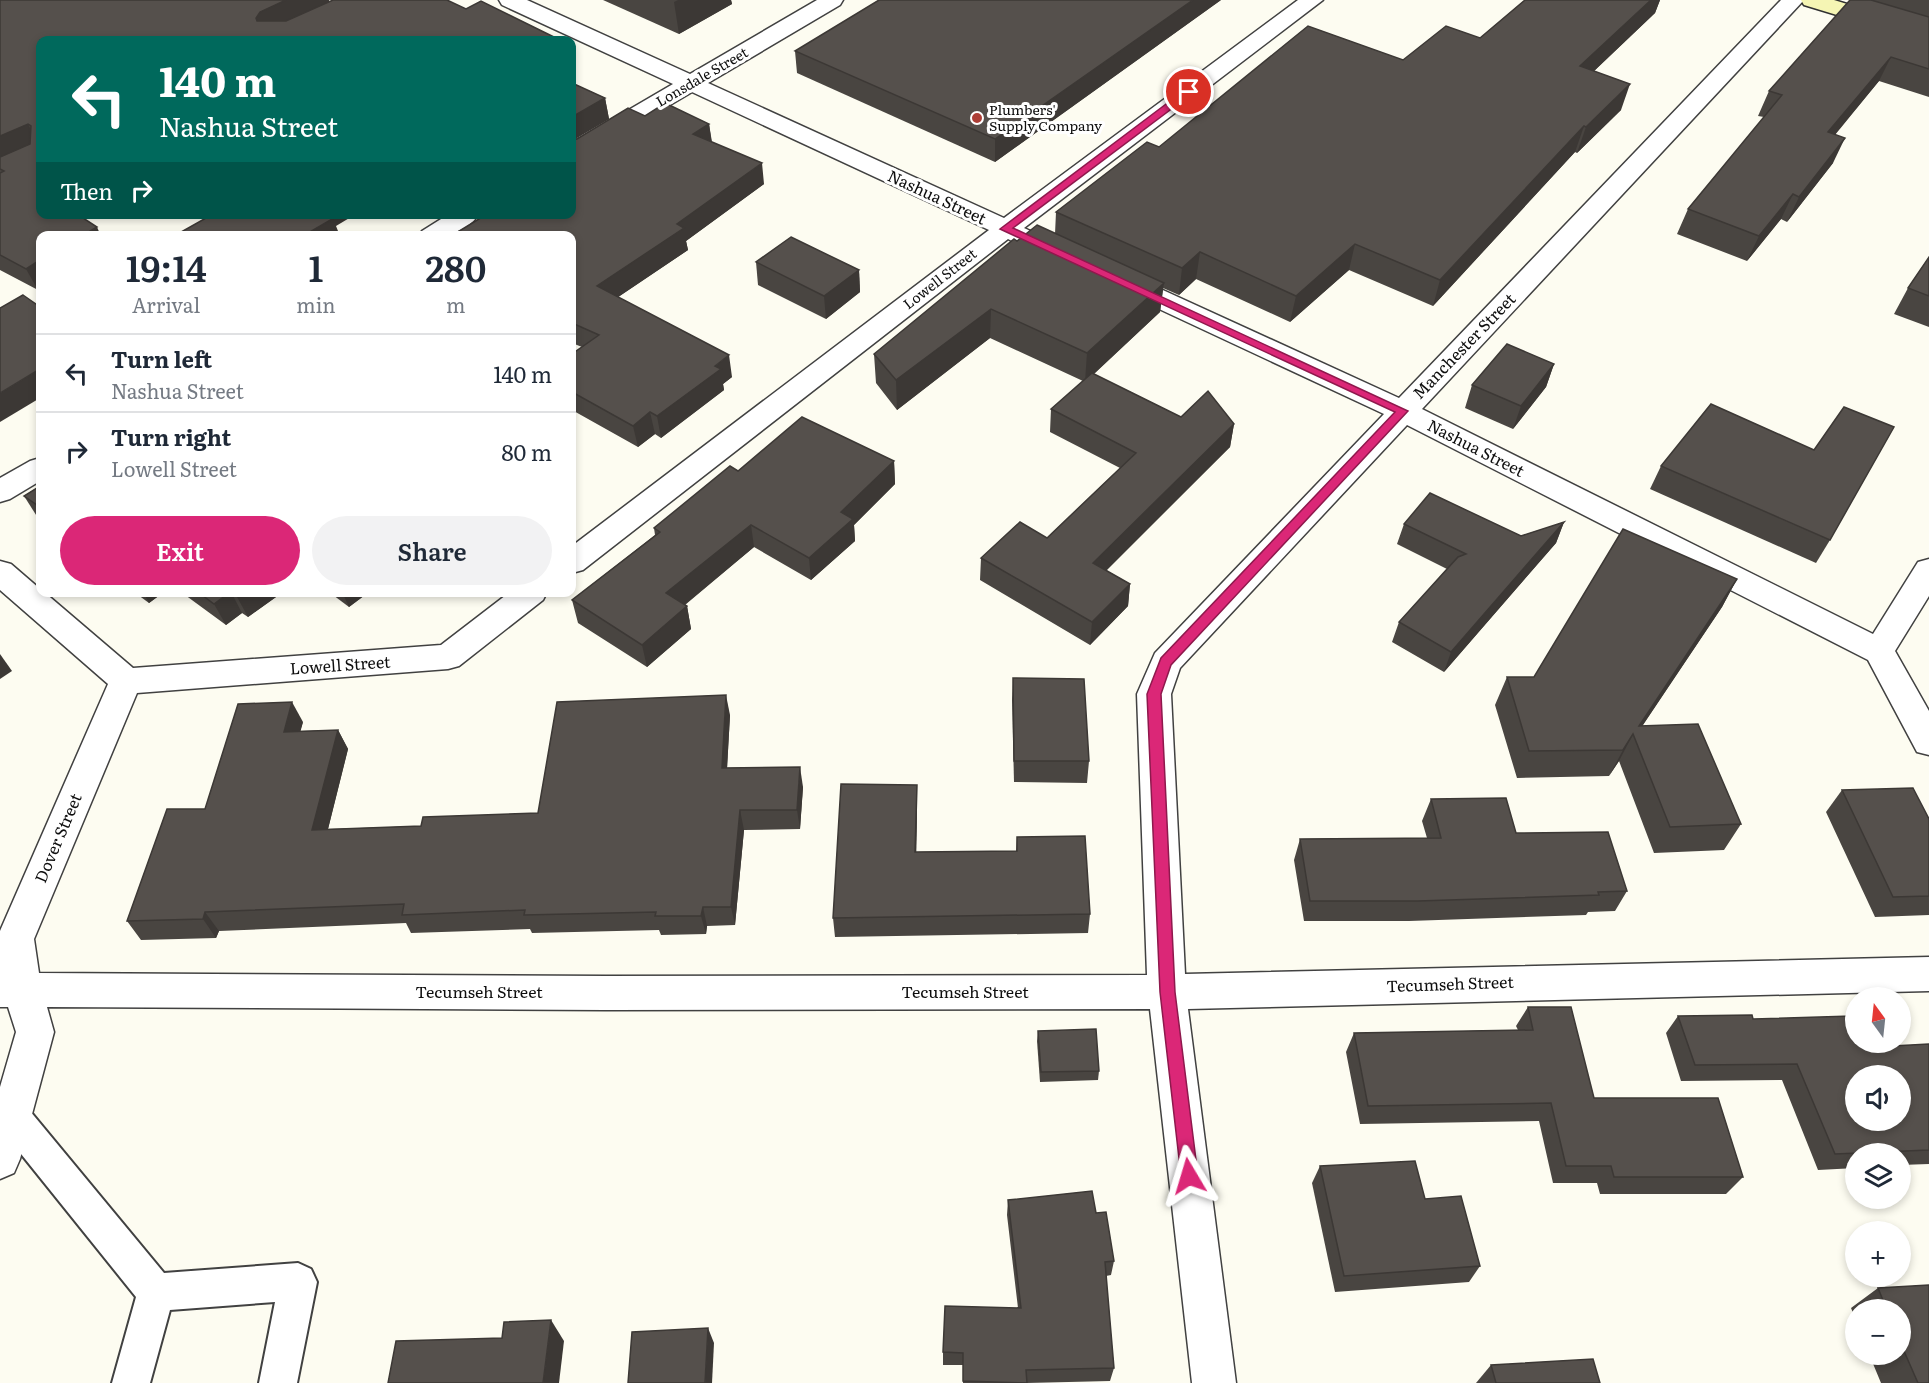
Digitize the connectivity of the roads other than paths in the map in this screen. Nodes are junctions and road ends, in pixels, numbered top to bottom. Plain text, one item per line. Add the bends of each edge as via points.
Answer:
1 (510, 0) edge
2 (832, 0) edge
3 (1312, 0) edge
4 (1793, 0) edge
5 (1812, 0) edge
6 (1929, 36) edge
7 (690, 83) junction
8 (576, 151) edge
9 (459, 219) edge
10 (1006, 229) junction
11 (439, 231) edge
12 (1402, 411) junction
13 (36, 470) edge
14 (0, 492) edge
15 (576, 559) edge
16 (1929, 570) edge
17 (0, 572) edge
18 (526, 597) edge
19 (1879, 651) junction
20 (126, 681) junction
21 (1929, 742) edge
22 (1929, 974) edge
23 (11, 989) edge
24 (1167, 992) junction
25 (13, 1117) junction
26 (0, 1159) edge
27 (156, 1292) junction
28 (131, 1383) edge
29 (278, 1383) edge
30 (1214, 1383) edge

1 - 7 street, Nashua Street
2 - 7 street, Lonsdale Street
3 - 10 street, Lowell Street
4 - 12 street, Manchester Street
5 - 6 main road
7 - 8 street, Lonsdale Street
7 - 10 street, Nashua Street
9 - 11 street
10 - 12 street, Nashua Street
10 - 15 street, Lowell Street
12 - 19 street, Nashua Street
12 - 24 street, Manchester Street via 1166,662 1154,694
13 - 14 street
16 - 19 street
17 - 20 street
18 - 20 street, Lowell Street via 448,657
19 - 21 street
20 - 23 street, Dover Street via 15,939
22 - 24 street, Tecumseh Street
23 - 24 street, Tecumseh Street
23 - 25 street, Dover Street via 35,1032
24 - 30 street, Manchester Street
25 - 26 street, Dover Street
25 - 27 lane
27 - 28 lane
27 - 29 lane via 298,1282

